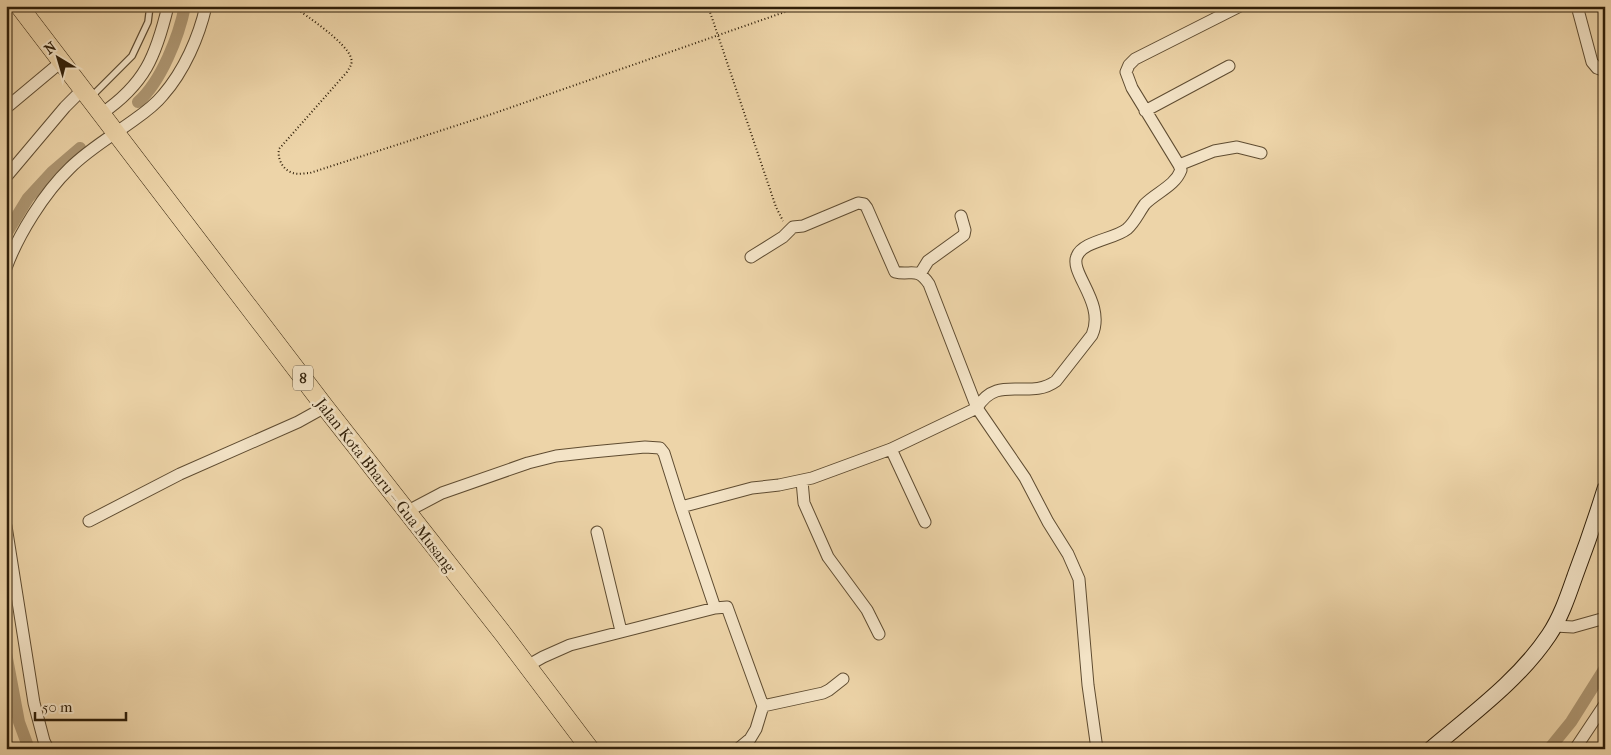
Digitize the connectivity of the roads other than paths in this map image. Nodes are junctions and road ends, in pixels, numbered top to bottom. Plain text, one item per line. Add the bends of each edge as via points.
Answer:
1 (13, 6) edge
2 (19, 6) edge
3 (150, 6) edge
4 (168, 6) edge
5 (206, 6) edge
6 (1240, 6) edge
7 (1577, 7) edge
8 (6, 11) edge
9 (61, 62) junction
10 (1229, 66) dead end
11 (1605, 71) edge
12 (86, 94) junction
13 (6, 108) edge
14 (1145, 111) junction
15 (101, 114) junction
16 (115, 133) junction
17 (1260, 153) dead end
18 (1179, 165) junction
19 (6, 177) edge
20 (961, 216) dead end
21 (752, 257) dead end
22 (6, 268) edge
23 (920, 274) junction
24 (325, 407) junction
25 (976, 408) junction
26 (891, 449) junction
27 (802, 481) junction
28 (1605, 489) edge
29 (681, 507) junction
30 (406, 512) junction
31 (89, 520) dead end
32 (925, 522) dead end
33 (6, 526) edge
34 (597, 532) dead end
35 (715, 608) junction
36 (1605, 618) edge
37 (1554, 626) junction
38 (621, 631) junction
39 (879, 634) dead end
40 (527, 666) junction
41 (843, 679) dead end
42 (1605, 704) edge
43 (763, 706) junction
44 (48, 749) edge
45 (590, 749) edge
46 (738, 749) edge
47 (1097, 749) edge
48 (1431, 749) edge
49 (1575, 749) edge

1 - 8 lane
2 - 9 main road, Jalan Kota Bharu – Gua Musang / 8
3 - 12 lane via 148,22 132,56
4 - 15 street via 144,74 123,98
5 - 16 street via 176,78 162,96
6 - 14 street via 1129,65 1126,72 1128,80
7 - 11 street via 1592,62
9 - 12 main road, Jalan Kota Bharu – Gua Musang / 8
9 - 13 street
10 - 14 street
12 - 15 main road, Jalan Kota Bharu – Gua Musang / 8
12 - 19 street via 65,107
14 - 18 street
15 - 16 main road, Jalan Kota Bharu – Gua Musang / 8
16 - 22 street via 69,169 50,190
16 - 24 main road, Jalan Kota Bharu – Gua Musang / 8
17 - 18 street via 1237,146
18 - 25 street via 1181,170 1177,179 1146,203 1127,229 1089,245 1076,257 1076,266 1096,311 1096,328 1056,381 1039,389 999,389 989,393
20 - 23 street via 964,235 928,262
21 - 23 street via 793,227 864,204 895,272
23 - 25 street via 929,284
24 - 30 main road, Jalan Kota Bharu – Gua Musang / 8
24 - 31 street
25 - 26 street
25 - 47 street via 1025,478 1079,578
26 - 27 street
26 - 32 street
27 - 29 street via 752,488
27 - 39 street via 804,503 828,557 868,610
28 - 37 main road
29 - 30 street via 664,452 660,448 645,447 528,463 442,493
29 - 35 street
30 - 40 main road, Jalan Kota Bharu – Gua Musang / 8
33 - 44 street via 34,703
34 - 38 street
35 - 38 street
35 - 43 street via 724,606 728,609
36 - 37 street via 1573,627
37 - 48 main road via 1520,669
38 - 40 street via 570,645
40 - 45 main road, Jalan Kota Bharu – Gua Musang / 8
41 - 43 street via 829,690
42 - 49 street
43 - 46 street via 756,729

